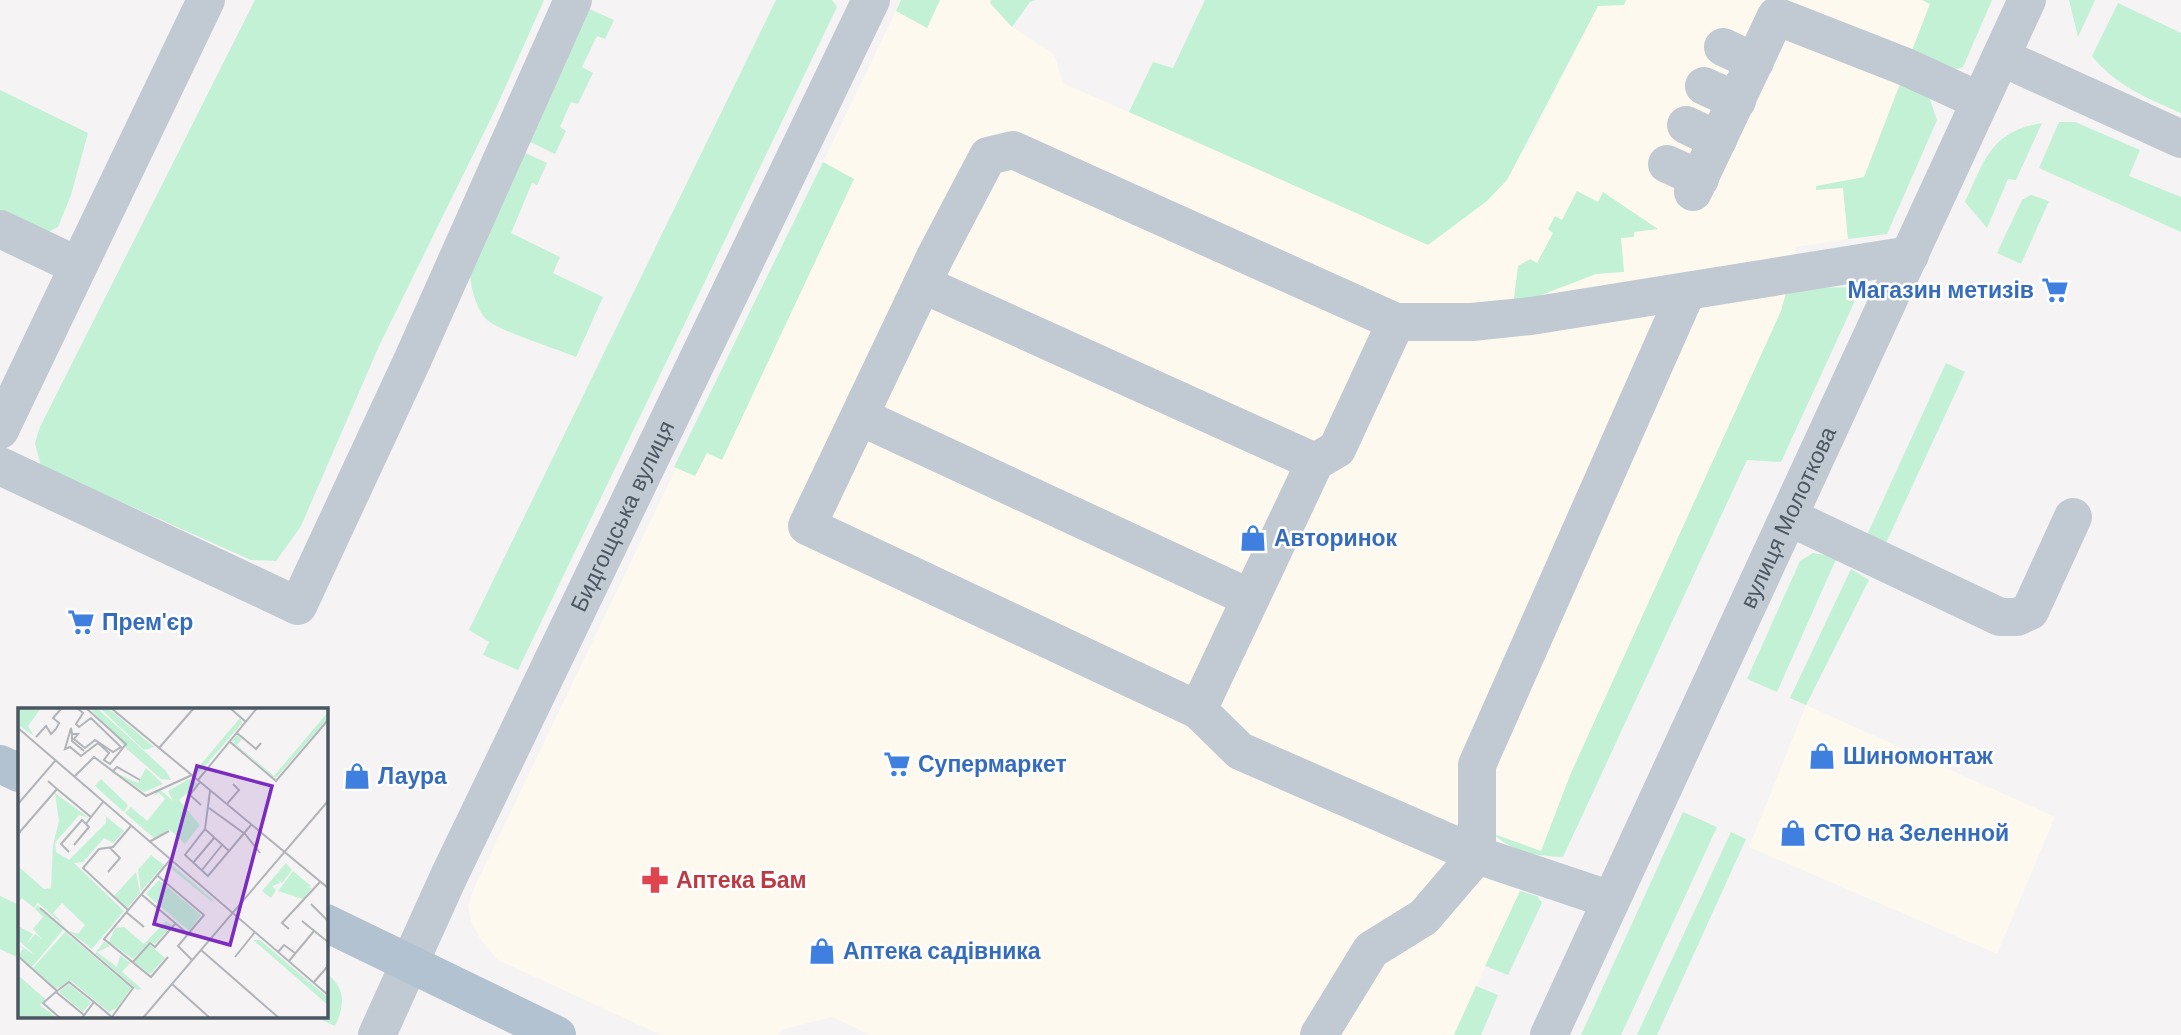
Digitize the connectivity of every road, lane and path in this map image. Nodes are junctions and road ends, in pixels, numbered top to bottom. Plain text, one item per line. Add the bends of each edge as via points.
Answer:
1 (206, 0) edge
2 (573, 0) edge
3 (871, 0) edge
4 (2027, 0) edge
5 (2001, 57) junction
6 (1980, 101) junction
7 (2181, 139) edge
8 (1687, 178) dead end
9 (0, 229) edge
10 (1910, 255) junction
11 (78, 266) junction
12 (922, 284) junction
13 (1686, 293) junction
14 (1395, 322) junction
15 (861, 417) junction
16 (0, 430) edge
17 (1315, 462) junction
18 (0, 466) edge
19 (1788, 517) junction
20 (2073, 517) dead end
21 (1250, 598) junction
22 (1198, 710) junction
23 (0, 764) edge
24 (18, 773) edge
25 (1477, 855) junction
26 (1611, 900) junction
27 (327, 923) edge
28 (409, 964) junction
29 (377, 1035) edge
30 (557, 1035) edge
31 (1319, 1035) edge
32 (1549, 1035) edge

1 - 11 street
2 - 18 street via 298,606
3 - 28 street, Бидгощська вулиця
4 - 5 street, вулиця Молоткова
5 - 6 street, вулиця Молоткова
5 - 7 street
6 - 8 street via 1906,66 1776,16 1739,54 1702,132
6 - 10 street, вулиця Молоткова
9 - 11 street
10 - 13 street
10 - 19 street, вулиця Молоткова
11 - 16 street
12 - 14 street via 988,156 1013,150
12 - 15 street
12 - 17 street
13 - 14 street via 1472,323
13 - 25 street via 1477,765
14 - 17 street via 1337,449
15 - 21 street
15 - 22 street via 807,526
17 - 21 street
19 - 20 street via 2000,617 2030,611
19 - 26 street, вулиця Молоткова
21 - 22 street
22 - 25 street via 1240,751
23 - 24 main road
25 - 26 street
25 - 31 street via 1424,916 1371,950
26 - 32 street, вулиця Молоткова
27 - 28 main road
28 - 29 street, Бидгощська вулиця
28 - 30 main road

